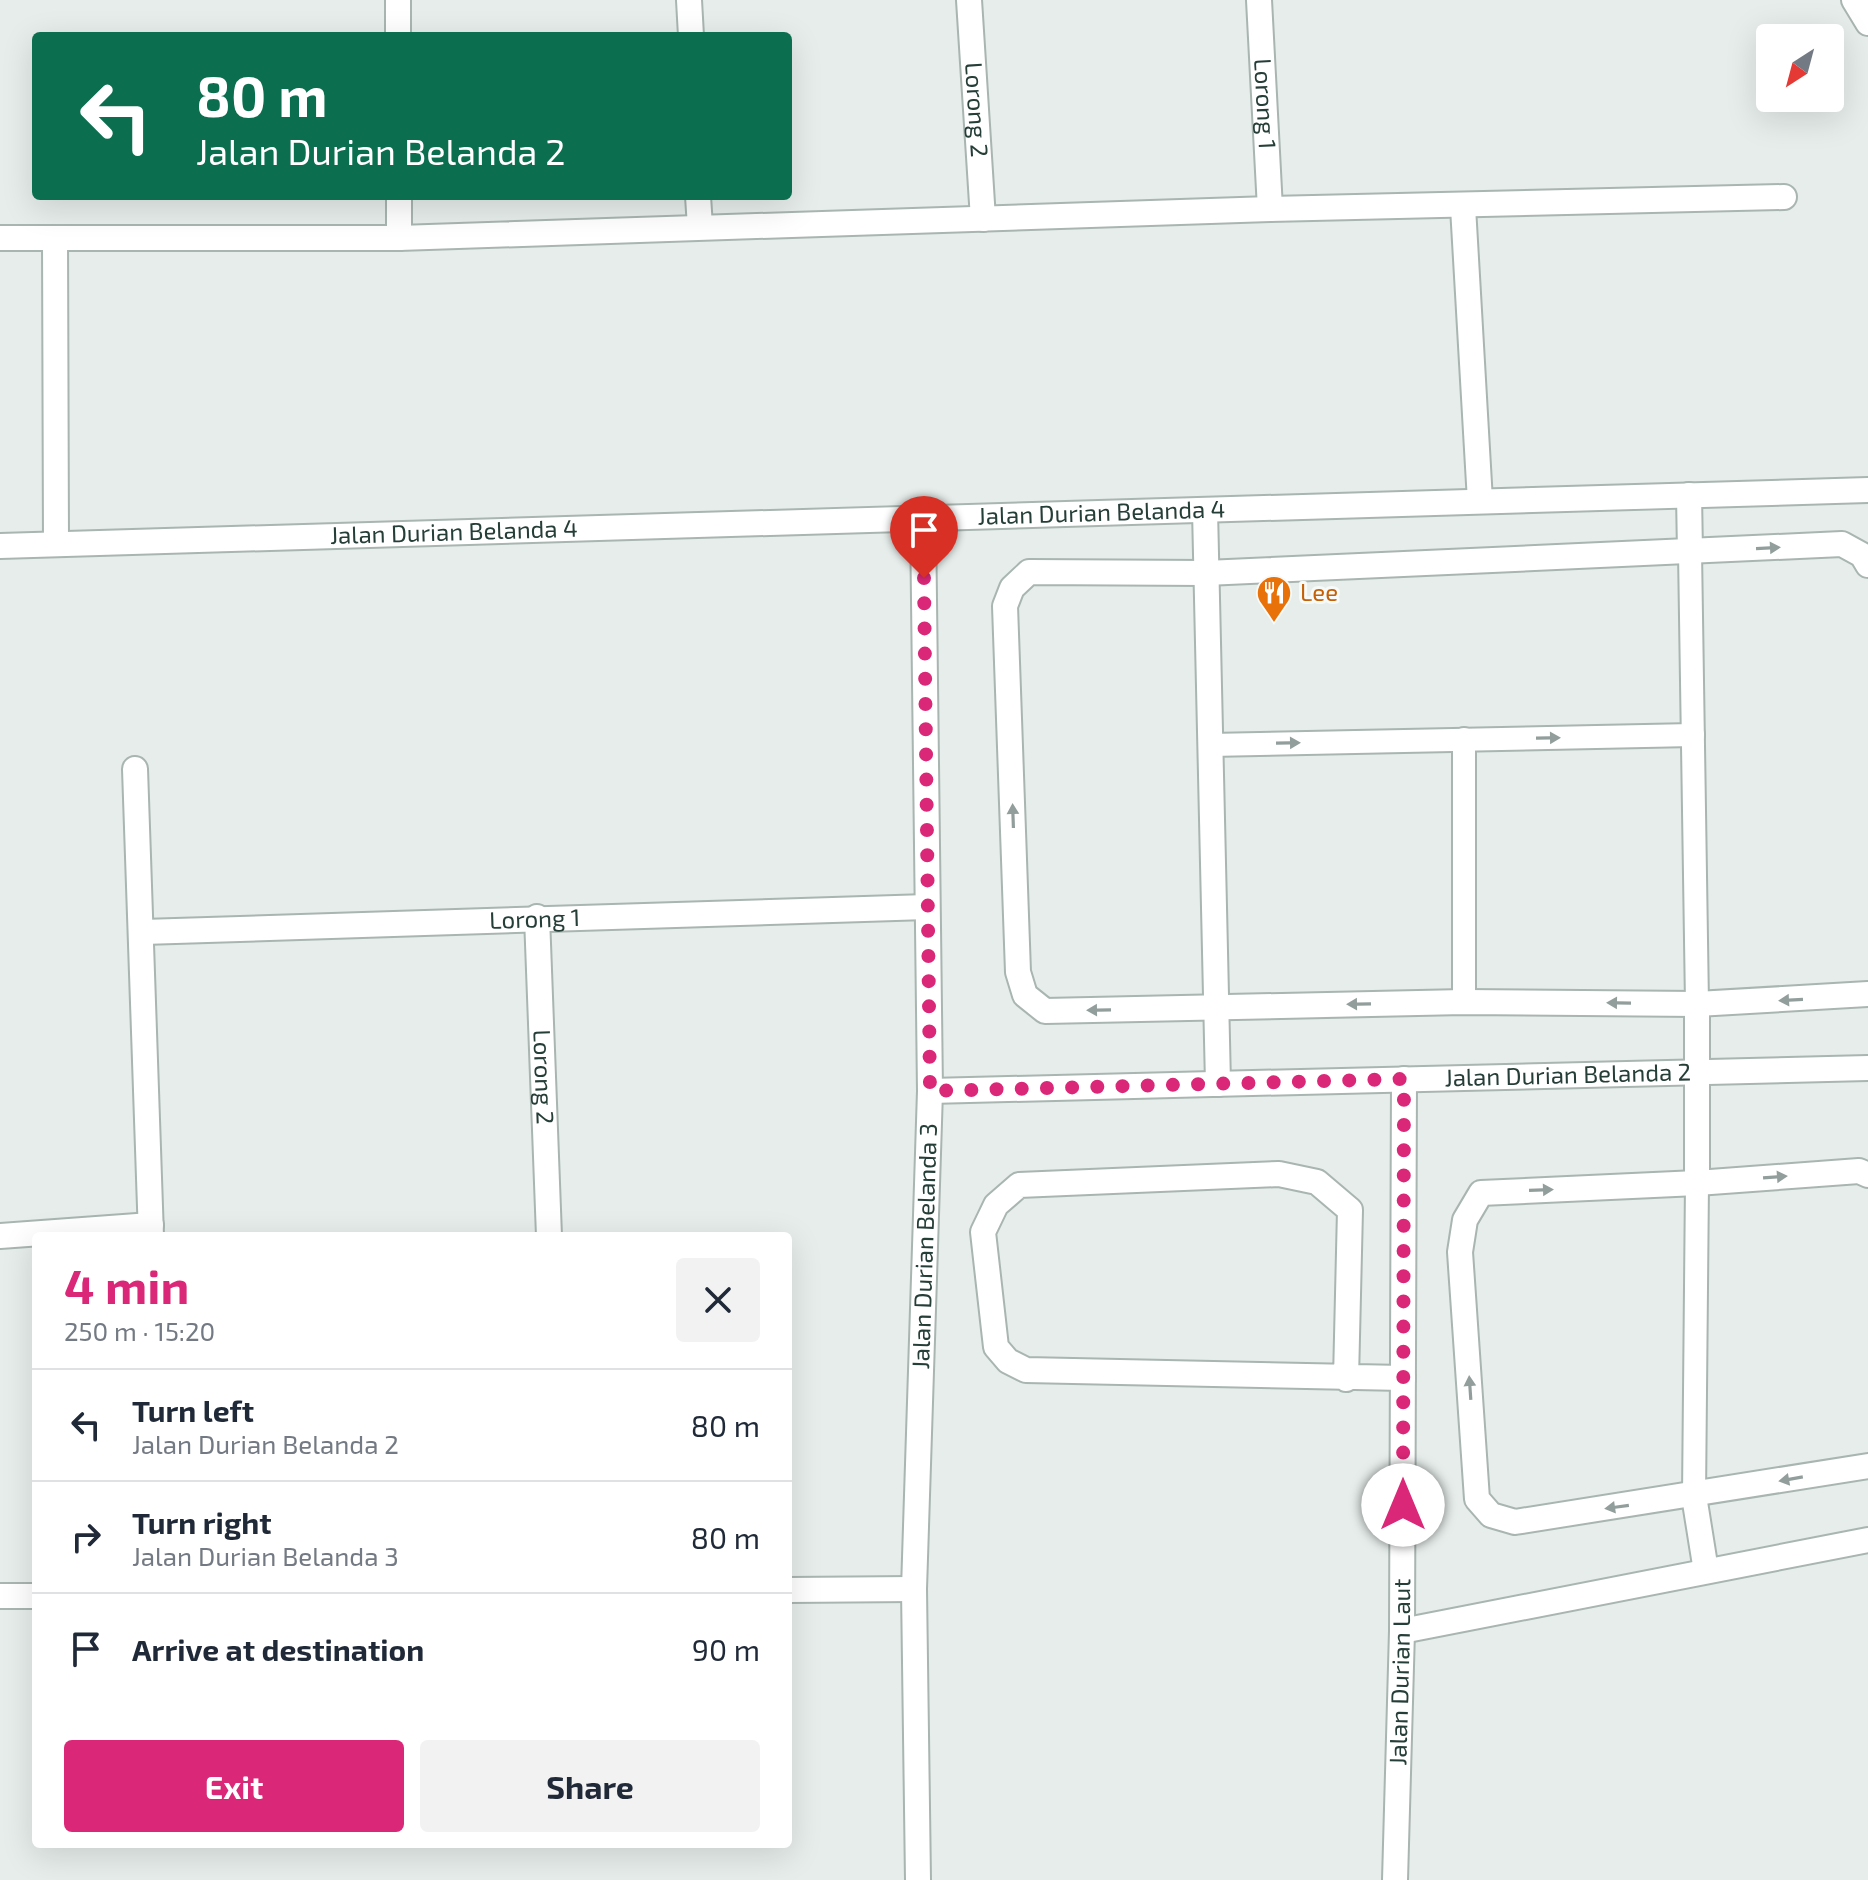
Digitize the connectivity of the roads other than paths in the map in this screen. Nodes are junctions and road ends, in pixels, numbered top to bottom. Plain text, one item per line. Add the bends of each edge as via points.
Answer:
1 (398, 0) edge
2 (689, 0) edge
3 (969, 0) edge
4 (1259, 0) edge
5 (1854, 0) edge
6 (1868, 23) edge
7 (398, 32) edge
8 (691, 32) edge
9 (1784, 197) dead end
10 (399, 200) edge
11 (698, 200) edge
12 (1463, 207) junction
13 (1270, 209) junction
14 (983, 219) junction
15 (700, 227) junction
16 (0, 238) edge
17 (55, 238) junction
18 (399, 238) junction
19 (1868, 490) edge
20 (1689, 495) junction
21 (1480, 501) junction
22 (1205, 510) junction
23 (923, 518) junction
24 (56, 544) junction
25 (0, 546) edge
26 (1690, 552) junction
27 (1868, 565) edge
28 (1206, 573) junction
29 (1693, 735) junction
30 (1464, 739) junction
31 (1210, 745) junction
32 (135, 769) dead end
33 (927, 907) junction
34 (537, 917) junction
35 (143, 932) junction
36 (1868, 994) edge
37 (1464, 1002) junction
38 (1697, 1004) junction
39 (1216, 1007) junction
40 (1868, 1068) edge
41 (1698, 1072) junction
42 (1404, 1079) junction
43 (1218, 1084) junction
44 (930, 1091) junction
45 (1868, 1175) edge
46 (1697, 1183) junction
47 (151, 1230) edge
48 (101, 1232) edge
49 (549, 1232) edge
50 (32, 1235) edge
51 (0, 1236) edge
52 (1403, 1378) junction
53 (1346, 1379) junction
54 (1868, 1466) edge
55 (1694, 1496) junction
56 (1868, 1540) edge
57 (1706, 1571) junction
58 (914, 1589) junction
59 (792, 1590) edge
60 (0, 1596) edge
61 (32, 1596) edge
62 (1402, 1631) junction
63 (918, 1880) edge
64 (1395, 1880) edge

1 - 7 street
2 - 8 street
3 - 14 street, Lorong 2
4 - 13 street, Lorong 1
5 - 6 street
9 - 12 street
10 - 18 street
11 - 15 street
12 - 13 street
12 - 21 street
13 - 14 street
14 - 15 street
15 - 18 street
16 - 17 street
17 - 18 street
17 - 24 street
19 - 20 street, Jalan Durian Belanda 4
20 - 21 street, Jalan Durian Belanda 4
20 - 26 street
21 - 22 street, Jalan Durian Belanda 4
22 - 23 street, Jalan Durian Belanda 4
22 - 28 street
23 - 24 street, Jalan Durian Belanda 4
23 - 33 street, Jalan Durian Belanda 3
24 - 25 street, Jalan Durian Belanda 4
26 -> 27 street via 1842,544 1862,555
26 - 28 street
26 - 29 lane
28 - 31 street
39 -> 28 street via 1045,1011 1025,995 1018,972 1005,606 1012,588 1029,572
30 -> 29 lane
29 - 38 lane
31 -> 30 lane
30 - 37 lane
31 - 39 street
32 - 35 street
33 - 34 street, Lorong 1
33 - 44 street, Jalan Durian Belanda 3
34 - 35 street, Lorong 1
34 - 49 street, Lorong 2
35 - 47 street
36 -> 38 street
38 -> 37 street
37 -> 39 street
38 - 41 street
39 - 43 street
40 - 41 street, Jalan Durian Belanda 2
41 - 42 street, Jalan Durian Belanda 2
41 - 46 street
42 - 43 street, Jalan Durian Belanda 2
42 - 52 street, Jalan Durian Laut
43 - 44 street, Jalan Durian Belanda 2
44 - 58 street, Jalan Durian Belanda 3
46 -> 45 street via 1859,1171
46 - 55 lane
55 -> 46 street via 1515,1522 1491,1515 1477,1499 1460,1252 1465,1220 1481,1193
47 - 48 street
50 - 51 street
52 - 53 street
52 - 62 street, Jalan Durian Laut
53 - 53 street via 1350,1210 1317,1182 1279,1174 1019,1185 996,1205 983,1232 996,1347 1026,1370
54 -> 55 street
55 - 57 street
56 - 57 street
57 - 62 street
58 - 59 street
58 - 63 street, Jalan Durian Belanda 3
60 - 61 street
62 - 64 street, Jalan Durian Laut

